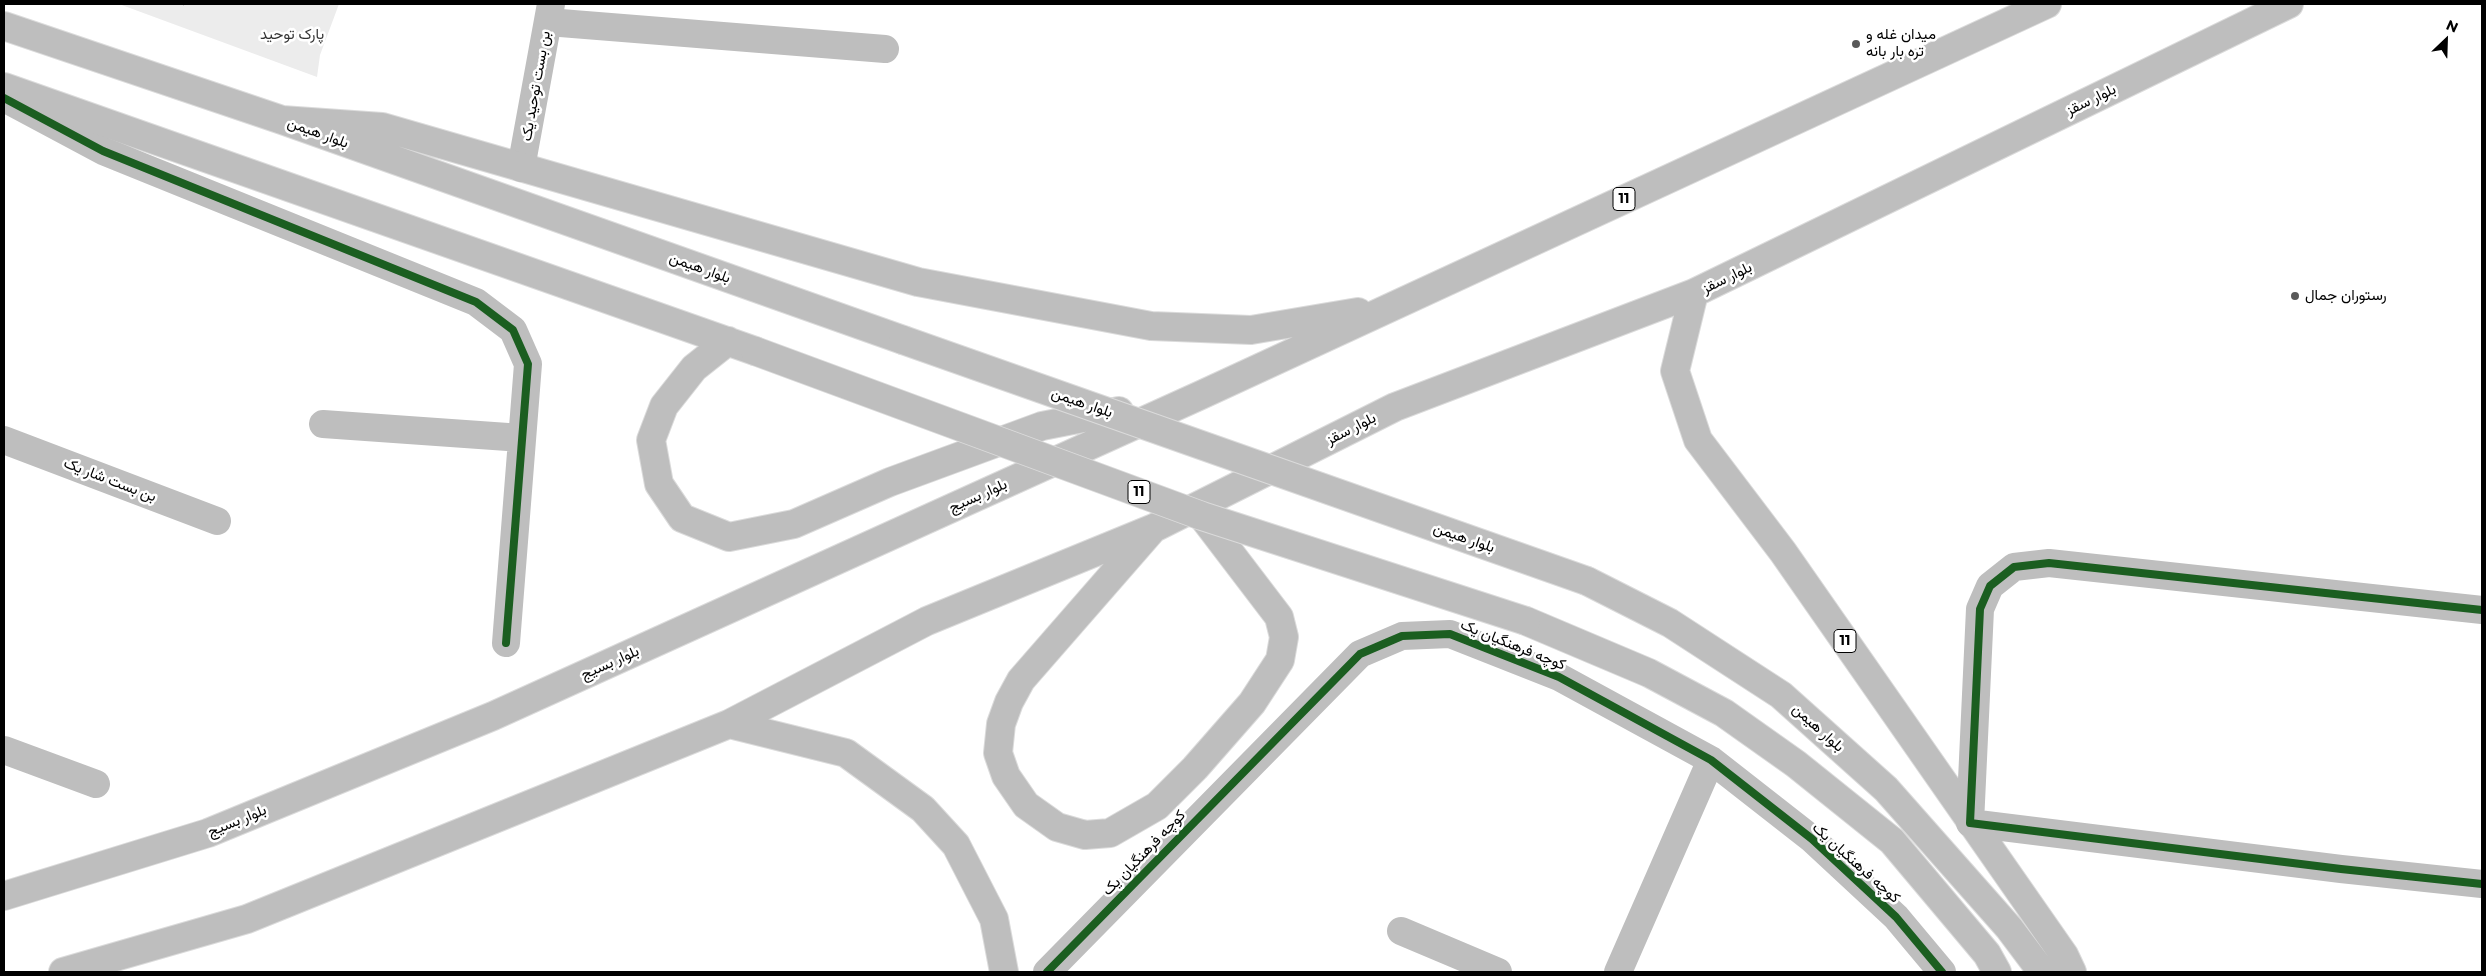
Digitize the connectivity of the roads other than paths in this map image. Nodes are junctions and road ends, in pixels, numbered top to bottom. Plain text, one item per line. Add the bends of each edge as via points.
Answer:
1 (2047, 4) edge
2 (2290, 4) edge
3 (550, 13) edge
4 (4, 26) edge
5 (885, 49) dead end
6 (4, 87) edge
7 (4, 98) edge
8 (282, 120) junction
9 (521, 168) junction
10 (1694, 293) junction
11 (1394, 306) junction
12 (728, 341) junction
13 (1201, 395) junction
14 (323, 424) dead end
15 (522, 438) junction
16 (4, 440) edge
17 (1202, 516) junction
18 (217, 521) dead end
19 (1154, 528) junction
20 (2482, 610) edge
21 (506, 643) dead end
22 (729, 724) junction
23 (4, 750) edge
24 (1711, 760) junction
25 (96, 784) dead end
26 (1970, 823) junction
27 (2482, 884) edge
28 (4, 896) edge
29 (1400, 932) dead end
30 (63, 972) edge
31 (1004, 972) edge
32 (1047, 972) edge
33 (1498, 972) edge
34 (1618, 972) edge
35 (1942, 972) edge
36 (1997, 972) edge
37 (2042, 972) edge
38 (2072, 972) edge

1 - 11 main road, 11
2 - 10 main road, بلوار سقز
3 - 5 main road
3 - 9 main road, بن بست توحید یک
4 - 8 main road, بلوار هیمن
6 - 12 main road
7 - 15 main road via 103,151 476,302 513,330 528,364
8 - 9 main road via 382,128
8 - 37 main road, بلوار هیمن, bridge via 1587,581 1670,624 1782,695 1886,789 2009,928
9 - 11 main road via 918,282 1151,326 1250,330
10 - 19 main road, بلوار سقز via 1395,407
10 - 26 main road, 11 via 1675,371 1698,440 1783,552
11 - 13 main road, 11
12 - 13 main road, 11 via 694,368 664,406 651,440 659,484 682,518 729,537 794,524 890,482 1042,426
12 - 17 main road, 11, bridge
13 - 28 main road, بلوار بسیج via 493,716 208,833
14 - 15 main road
15 - 21 main road
16 - 18 main road, بن بست شار یک
17 - 19 main road via 1279,617 1284,637 1280,660 1252,703 1158,806 1110,833 1085,835 1057,827 1026,805 1006,776 998,753 1001,724 1021,680
17 - 36 main road, 11, bridge via 1526,621 1649,673 1724,713 1796,764 1892,841 1987,954
19 - 22 main road via 927,622
20 - 26 main road via 2048,563 2014,567 1990,586 1980,609
22 - 30 main road via 247,919
22 - 31 main road via 846,753 923,809 956,845 994,919
23 - 25 main road
24 - 32 main road, کوچه فرهنگیان یک via 1559,677 1450,634 1402,636 1360,654
24 - 34 main road
24 - 35 main road, کوچه فرهنگیان یک via 1812,839 1896,917
26 - 27 main road
26 - 38 main road, 11 via 2064,955
29 - 33 main road

